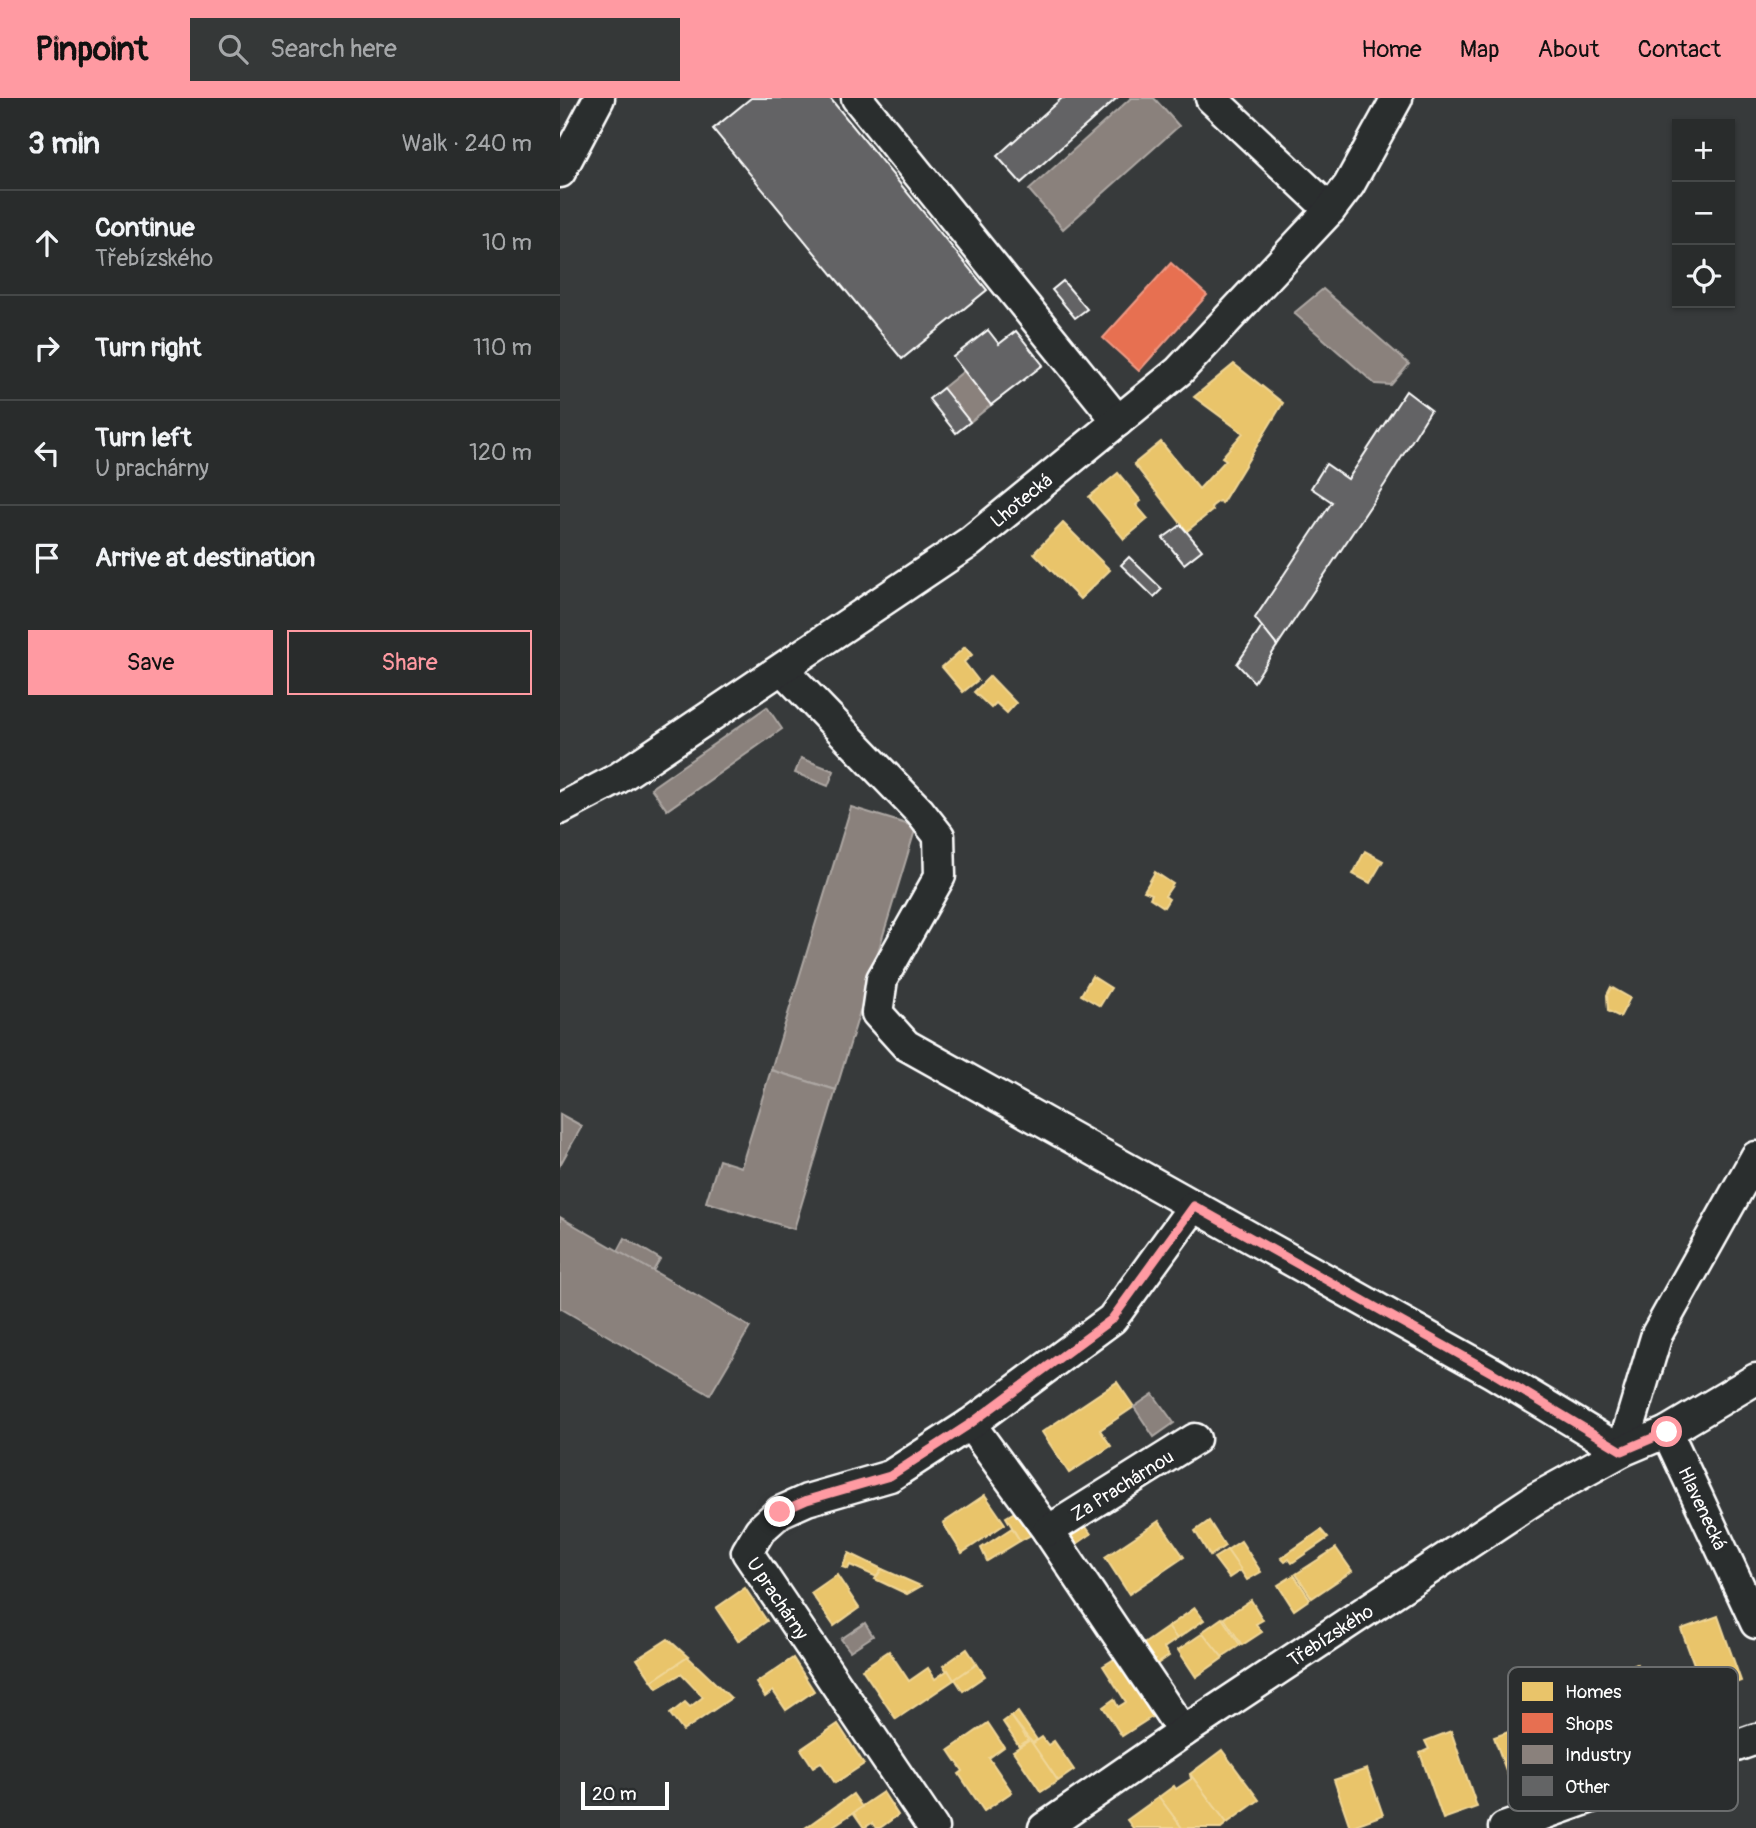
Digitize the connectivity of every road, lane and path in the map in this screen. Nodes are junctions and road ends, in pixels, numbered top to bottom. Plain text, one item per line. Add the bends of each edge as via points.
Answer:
1 (599, 98) edge
2 (857, 98) edge
3 (1211, 98) edge
4 (1397, 98) edge
5 (560, 172) edge
6 (1330, 210) junction
7 (1118, 421) junction
8 (783, 670) junction
9 (560, 809) edge
10 (1756, 1157) edge
11 (1194, 1206) junction
12 (1756, 1379) edge
13 (970, 1424) junction
14 (1667, 1432) junction
15 (1195, 1439) dead end
16 (1622, 1451) junction
17 (1048, 1531) junction
18 (1756, 1623) edge
19 (1183, 1732) junction
20 (1756, 1739) edge
21 (1738, 1745) edge
22 (1553, 1811) edge
23 (1508, 1827) edge
24 (933, 1828) edge
25 (1044, 1828) edge

1 - 5 street
2 - 7 street
3 - 6 street
4 - 6 street, Lhotecká
6 - 7 street, Lhotecká via 1179,371
7 - 8 street, Lhotecká via 970,542
8 - 9 street, Lhotecká via 617,779
8 - 11 street via 939,836 940,876 882,979 877,1013 906,1045
10 - 16 street via 1657,1334
11 - 13 street, U prachárny via 1112,1319
11 - 16 street via 1493,1373
12 - 14 street, Třebízského
13 - 17 street
13 - 24 street, U prachárny via 890,1476 780,1512 760,1530 747,1552
14 - 16 street, Třebízského
14 - 18 street, Hlavenecká
15 - 17 street, Za Prachárnou
16 - 19 street, Třebízského via 1535,1499
17 - 19 street
19 - 25 street, Třebízského
20 - 21 street
22 - 23 street

